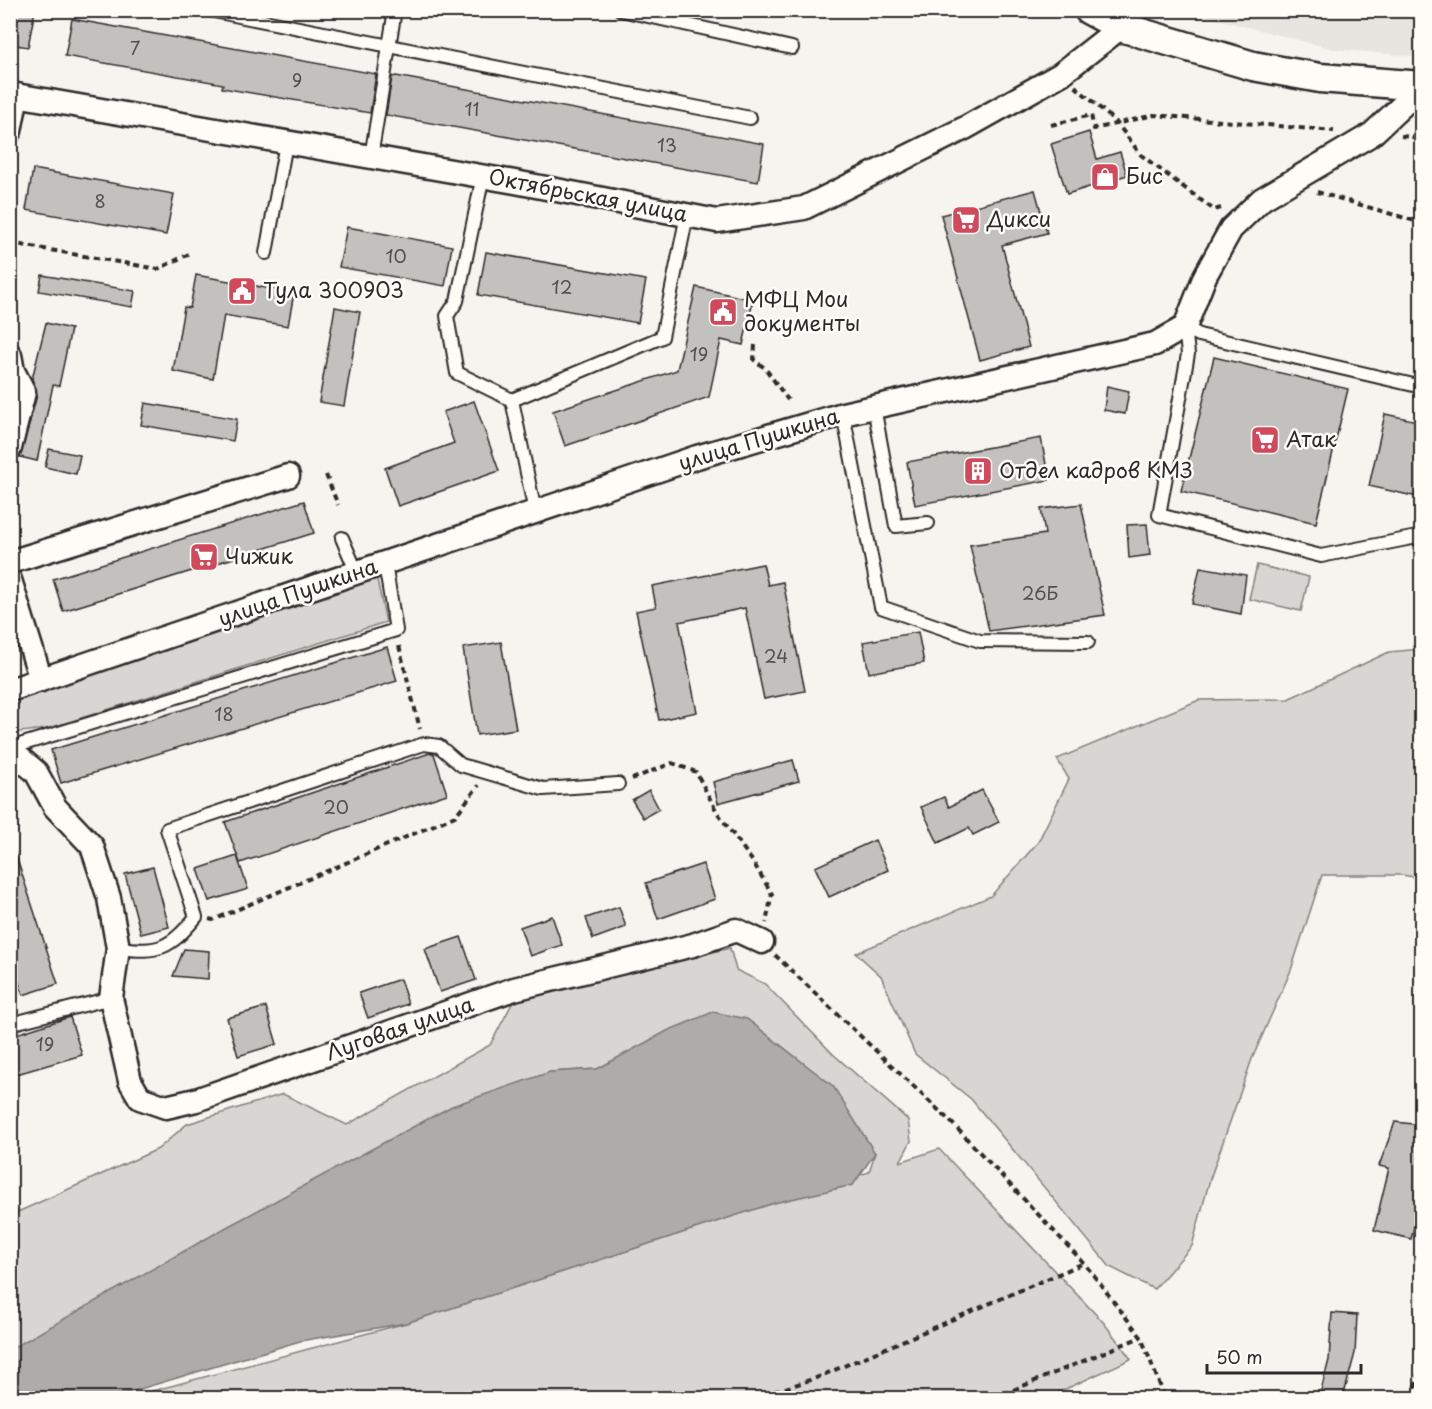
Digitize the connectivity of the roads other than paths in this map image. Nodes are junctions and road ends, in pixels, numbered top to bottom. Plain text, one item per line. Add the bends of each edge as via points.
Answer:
1 (209, 10) edge
2 (395, 10) edge
3 (621, 10) edge
4 (1089, 10) edge
5 (1121, 27) junction
6 (388, 44) junction
7 (792, 48) dead end
8 (1422, 87) edge
9 (14, 94) edge
10 (750, 118) dead end
11 (10, 131) edge
12 (286, 143) junction
13 (372, 157) junction
14 (483, 176) junction
15 (687, 215) junction
16 (266, 253) dead end
17 (1185, 327) junction
18 (11, 366) edge
19 (1422, 387) edge
20 (512, 400) junction
21 (874, 407) junction
22 (843, 414) junction
23 (10, 448) edge
24 (288, 476) dead end
25 (535, 512) junction
26 (927, 523) dead end
27 (1422, 536) edge
28 (342, 538) dead end
29 (10, 562) edge
30 (385, 564) junction
31 (357, 573) junction
32 (10, 580) edge
33 (1088, 642) dead end
34 (40, 680) junction
35 (10, 690) edge
36 (10, 749) edge
37 (618, 784) road end
38 (762, 942) road end
39 (118, 948) junction
40 (111, 998) junction
41 (10, 1024) edge

1 - 6 lane
2 - 6 lane
3 - 7 lane
4 - 5 street
5 - 8 street via 1253,66 1320,78
5 - 15 street, Октябрьская улица via 1061,74 965,128 804,208 717,221
6 - 10 lane
6 - 13 lane
8 - 17 street via 1372,134 1262,198 1231,229 1205,276
9 - 11 street
9 - 12 street, Октябрьская улица
12 - 13 street, Октябрьская улица
12 - 16 lane
13 - 14 street, Октябрьская улица
14 - 15 street, Октябрьская улица
14 - 20 lane via 457,301 447,316 457,373
15 - 20 lane via 662,337
17 - 19 lane via 1199,335
17 - 21 street, улица Пушкина via 1155,344
17 - 27 lane via 1188,354 1159,515 1321,556
18 - 23 street via 24,392
20 - 25 lane
21 - 22 street, улица Пушкина
21 - 26 lane via 896,526
22 - 25 street, улица Пушкина via 697,457
22 - 33 lane via 881,607 980,641
24 - 29 street
25 - 30 street, улица Пушкина
28 - 31 lane
30 - 31 street, улица Пушкина
30 - 36 lane via 396,630
31 - 34 street, улица Пушкина
32 - 34 street
34 - 35 street, улица Пушкина
36 - 39 street, Луговая улица via 36,772 55,807 92,846 109,898
37 - 39 lane via 543,789 461,765 439,746 424,744 167,829 196,917 177,940 150,952
38 - 40 street, Луговая улица via 736,930 693,945 514,989 196,1100 166,1107 140,1098 130,1081
39 - 40 street, Луговая улица
40 - 41 lane

